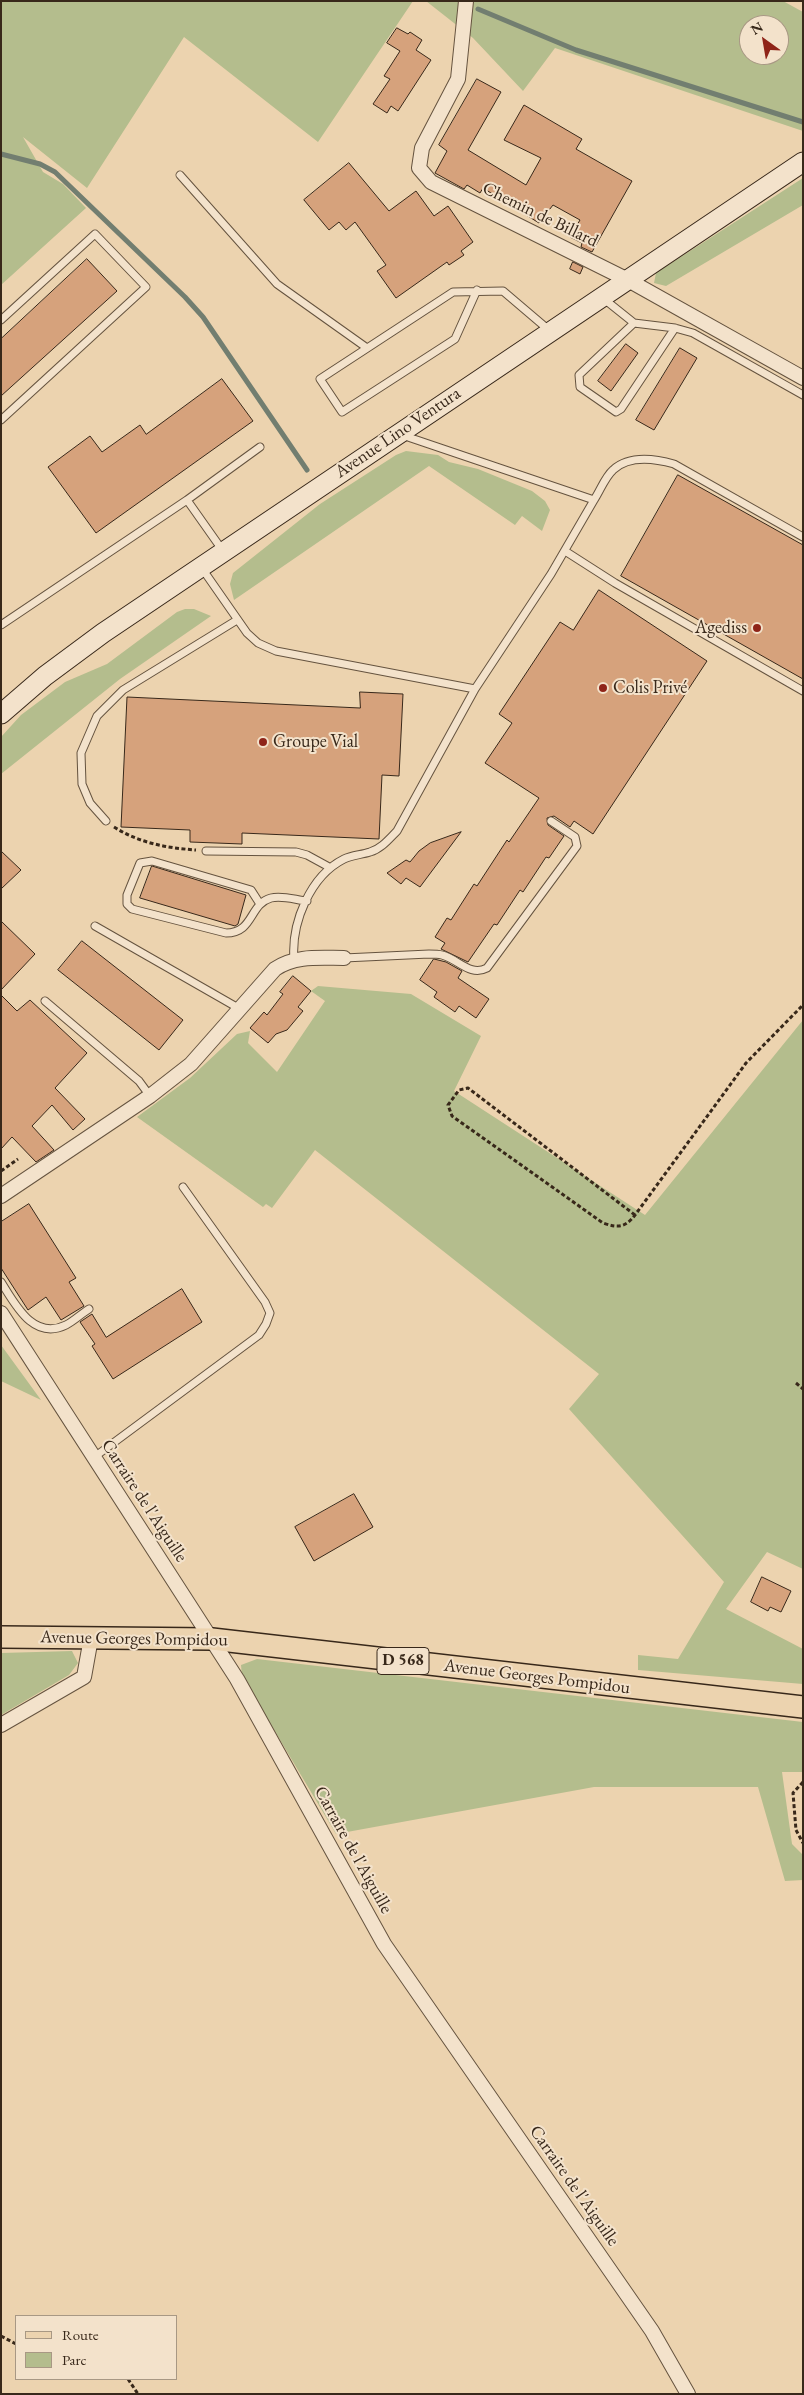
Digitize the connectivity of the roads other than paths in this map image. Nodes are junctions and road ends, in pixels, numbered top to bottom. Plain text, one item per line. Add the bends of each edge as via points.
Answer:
1 (466, 1) edge
2 (803, 162) edge
3 (180, 175) dead end
4 (628, 280) junction
5 (477, 290) junction
6 (601, 297) junction
7 (1, 320) edge
8 (634, 323) junction
9 (675, 328) junction
10 (551, 331) junction
11 (367, 348) junction
12 (803, 378) edge
13 (803, 395) edge
14 (1, 420) edge
15 (397, 434) junction
16 (260, 447) dead end
17 (187, 500) junction
18 (594, 500) junction
19 (803, 537) edge
20 (565, 551) junction
21 (224, 552) junction
22 (200, 567) junction
23 (236, 620) junction
24 (1, 625) edge
25 (475, 689) junction
26 (803, 690) edge
27 (1, 714) edge
28 (106, 821) road end
29 (551, 821) dead end
30 (206, 851) road end
31 (330, 867) junction
32 (307, 901) junction
33 (260, 904) junction
34 (95, 926) dead end
35 (344, 958) joint
36 (294, 960) junction
37 (45, 1001) dead end
38 (240, 1008) junction
39 (150, 1096) junction
40 (183, 1187) dead end
41 (1, 1196) edge
42 (2, 1284) edge
43 (89, 1310) dead end
44 (1, 1313) edge
45 (93, 1458) junction
46 (1, 1636) edge
47 (91, 1638) junction
48 (212, 1639) junction
49 (803, 1707) edge
50 (1, 1725) edge
51 (688, 2394) edge

1 - 4 street, Chemin de Billard via 458,79 422,148 419,168 431,182
2 - 4 main road, Avenue Lino Ventura
3 - 11 lane via 277,284
4 - 6 main road, Avenue Lino Ventura
4 - 12 street, Chemin de Billard
5 - 10 lane via 503,291
5 - 11 lane via 453,292
5 - 11 lane via 455,338 342,412 320,380
6 - 8 lane
6 - 10 main road, Avenue Lino Ventura
7 - 14 lane via 95,234 146,287
8 - 9 lane
8 - 9 lane via 579,375 580,387 616,412
9 - 13 lane via 693,333
10 - 15 main road, Avenue Lino Ventura
15 - 18 lane
15 - 21 main road, Avenue Lino Ventura
16 - 17 lane
17 - 21 lane
17 - 24 lane
18 - 19 lane via 613,470 627,462 658,460 674,464
18 - 20 lane
20 - 25 lane
20 - 26 lane
21 - 22 main road, Avenue Lino Ventura
22 - 23 lane
22 - 27 main road, Avenue Lino Ventura via 103,633
23 - 25 lane via 258,643 276,651
23 - 28 lane via 123,690 97,716 81,753 82,784 90,803
25 - 31 lane via 397,831 372,851
29 - 35 lane via 575,837 577,846 487,968 474,972 443,955 429,954
30 - 31 lane via 296,852
31 - 32 lane via 314,884
32 - 33 lane via 269,898
32 - 36 lane via 293,934
33 - 33 lane via 244,928 236,933 226,933 132,909 127,904 127,895 140,863 152,861 251,890
34 - 38 lane
35 - 36 street
36 - 38 street via 275,969
37 - 39 lane via 139,1081
38 - 39 street via 191,1064
39 - 41 street
40 - 45 lane via 270,1313 259,1335
42 - 43 lane via 21,1314 31,1324 41,1327 52,1329 65,1325
44 - 45 street, Carraire de l'Aiguille
45 - 48 street, Carraire de l'Aiguille
46 - 47 main road, Avenue Georges Pompidou / D 568
47 - 48 main road, Avenue Georges Pompidou / D 568
47 - 50 street via 84,1676
48 - 49 main road, Avenue Georges Pompidou / D 568
48 - 51 street, Carraire de l'Aiguille via 384,1944 652,2331

